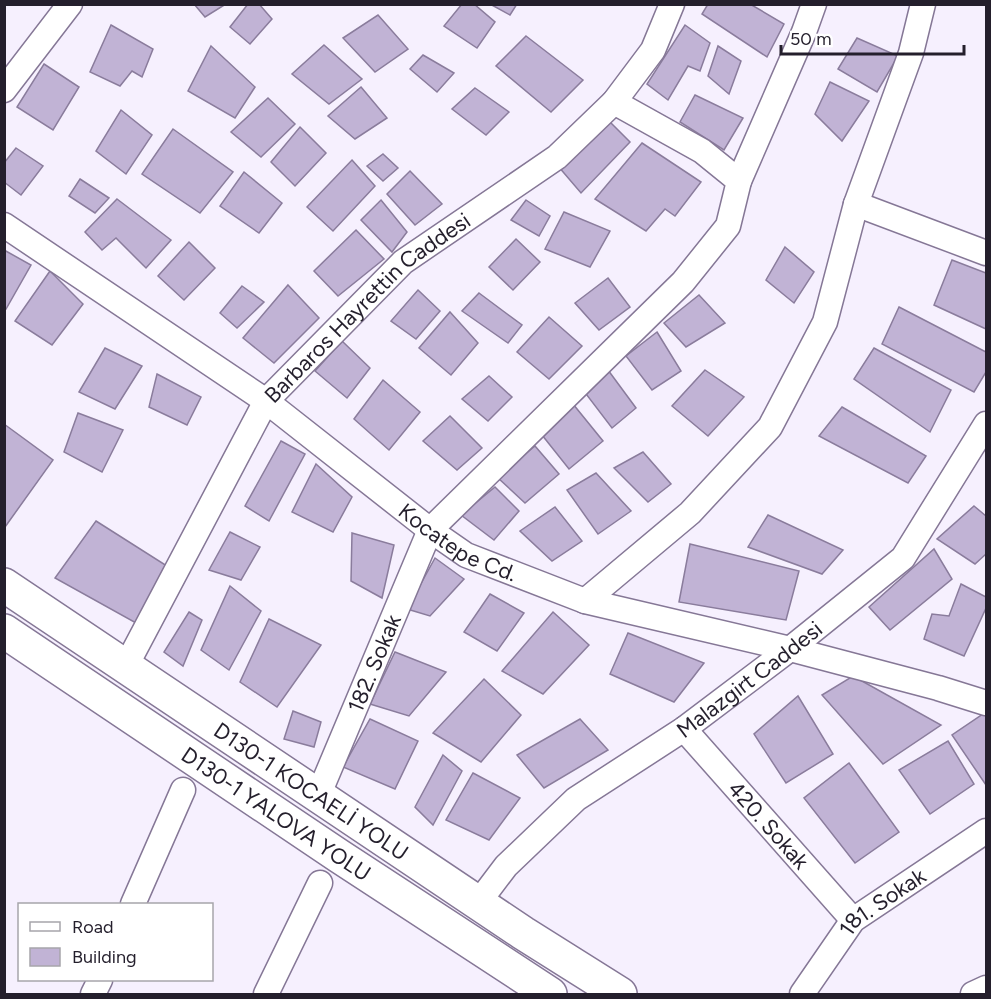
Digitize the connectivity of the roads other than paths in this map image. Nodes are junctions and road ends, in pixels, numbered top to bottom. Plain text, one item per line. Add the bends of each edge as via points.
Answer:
1 (70, 4) edge
2 (672, 4) edge
3 (814, 4) edge
4 (923, 4) edge
5 (4, 90) edge
6 (614, 102) junction
7 (739, 181) junction
8 (856, 204) junction
9 (4, 225) edge
10 (987, 254) edge
11 (266, 400) junction
12 (987, 424) edge
13 (430, 530) junction
14 (4, 585) edge
15 (585, 601) junction
16 (4, 631) edge
17 (790, 650) junction
18 (126, 666) junction
19 (987, 703) edge
20 (684, 729) junction
21 (183, 790) dead end
22 (318, 796) junction
23 (987, 831) edge
24 (320, 883) dead end
25 (133, 903) edge
26 (478, 903) junction
27 (853, 920) junction
28 (987, 988) edge
29 (266, 994) edge
30 (550, 994) edge
31 (620, 994) edge
32 (802, 994) edge
33 (973, 994) edge

1 - 5 street
2 - 6 street, Barbaros Hayrettin Caddesi via 653,50
3 - 7 street
4 - 8 street via 911,53
6 - 7 street via 702,151
6 - 11 street, Barbaros Hayrettin Caddesi via 557,157 403,262
7 - 13 street via 728,226 683,282
8 - 10 street
8 - 15 street via 825,322 770,427 690,513
9 - 11 street, Kocatepe Cd.
11 - 13 street, Kocatepe Cd.
11 - 18 street, Barbaros Hayrettin Caddesi
12 - 17 street, Malazgirt Caddesi via 903,558
13 - 15 street, Kocatepe Cd. via 466,555
13 - 22 street, 182. Sokak
14 - 18 highway, D130-1 KOCAELİ YOLU
15 - 17 street, Kocatepe Cd.
16 - 30 highway, D130-1 YALOVA YOLU
17 - 19 street, Kocatepe Cd.
17 - 20 street, Malazgirt Caddesi
18 - 22 highway, D130-1 KOCAELİ YOLU
20 - 26 street, Malazgirt Caddesi via 576,799 506,866
20 - 27 street, 420. Sokak
21 - 25 street
22 - 26 highway, D130-1 KOCAELİ YOLU
23 - 27 street, 181. Sokak
24 - 29 street
26 - 31 highway, D130-1 KOCAELİ YOLU
27 - 32 street, 181. Sokak
28 - 33 street

